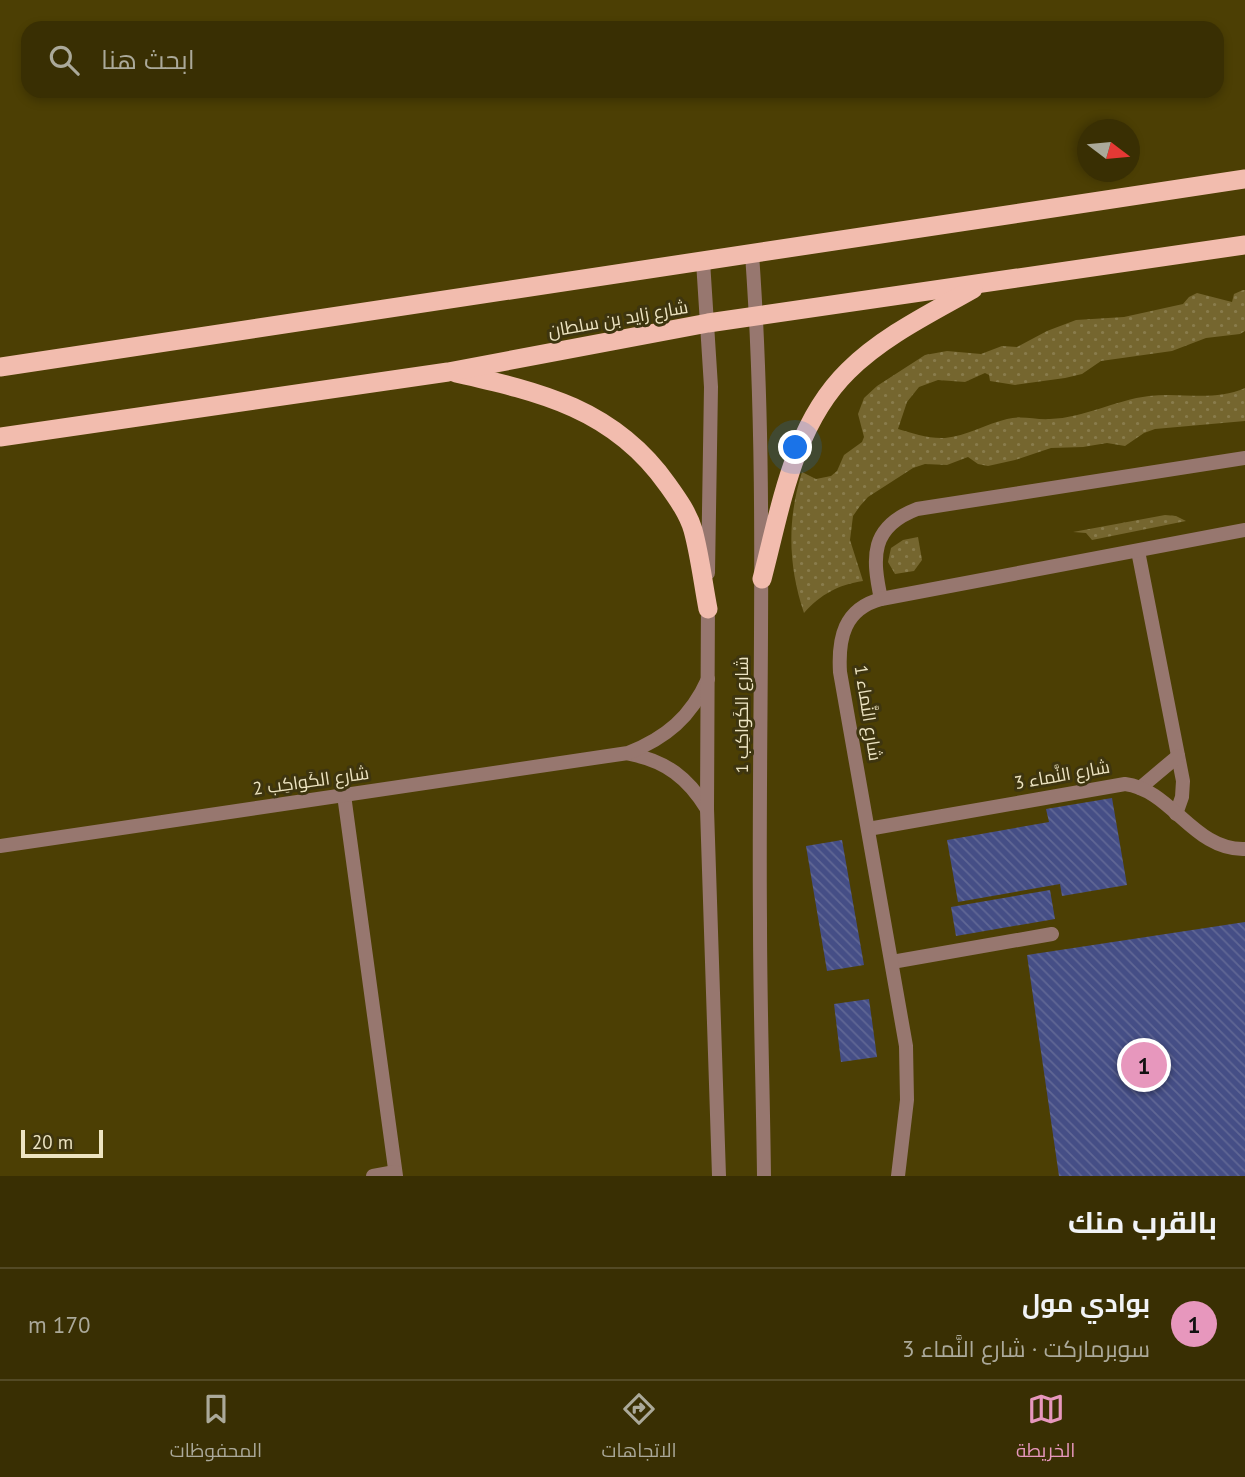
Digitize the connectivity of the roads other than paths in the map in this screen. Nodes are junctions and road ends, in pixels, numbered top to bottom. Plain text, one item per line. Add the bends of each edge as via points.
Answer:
1 (1245, 179) edge
2 (1245, 245) edge
3 (752, 254) junction
4 (703, 261) junction
5 (980, 284) junction
6 (757, 316) junction
7 (708, 323) junction
8 (0, 367) edge
9 (449, 372) junction
10 (0, 437) edge
11 (1245, 458) edge
12 (1245, 530) edge
13 (1138, 551) junction
14 (762, 579) junction
15 (881, 599) junction
16 (708, 609) junction
17 (709, 675) junction
18 (628, 753) junction
19 (1178, 756) junction
20 (1140, 788) junction
21 (344, 795) junction
22 (707, 809) junction
23 (1176, 814) junction
24 (868, 829) junction
25 (0, 846) edge
26 (1245, 849) edge
27 (1052, 934) dead end
28 (892, 962) junction
29 (395, 1174) edge
30 (373, 1176) edge
31 (719, 1176) edge
32 (764, 1176) edge
33 (898, 1176) edge

1 - 3 highway
2 - 5 highway, شارع زايد بن سلطان
3 - 4 highway
3 - 6 street, شارع الكَواكِب 1
4 - 7 street, شارع الكَواكِب 1
4 - 8 highway
5 - 6 highway, شارع زايد بن سلطان
5 - 14 highway via 874,350 827,395 796,455
6 - 7 highway, شارع زايد بن سلطان
6 - 14 street, شارع الكَواكِب 1
7 - 9 highway, شارع زايد بن سلطان
7 - 16 street, شارع الكَواكِب 1
9 - 10 highway, شارع زايد بن سلطان
9 - 16 highway via 531,390 569,404 636,446 679,500 693,528
11 - 15 street via 906,513 887,528 875,554
12 - 13 street, شارع النَّماء 1
13 - 15 street, شارع النَّماء 1
13 - 19 street
14 - 32 street, شارع الكَواكِب 1
15 - 24 street, شارع النَّماء 1 via 858,611 839,645
16 - 17 street, شارع الكَواكِب 1
17 - 18 street, شارع الكَواكِب 2 via 686,716 650,745
17 - 22 street, شارع الكَواكِب 1
18 - 21 street, شارع الكَواكِب 2
18 - 22 street, شارع الكَواكِب 2 via 657,761 683,777
19 - 20 street
19 - 23 street via 1183,789
20 - 23 street
20 - 24 street, شارع النَّماء 3 via 1125,784 1102,787
21 - 25 street, شارع الكَواكِب 2
21 - 29 street
22 - 31 street, شارع الكَواكِب 1
23 - 26 street via 1209,840
24 - 28 street, شارع النَّماء 1
27 - 28 street
28 - 33 street, شارع النَّماء 1 via 907,1064
29 - 30 street

